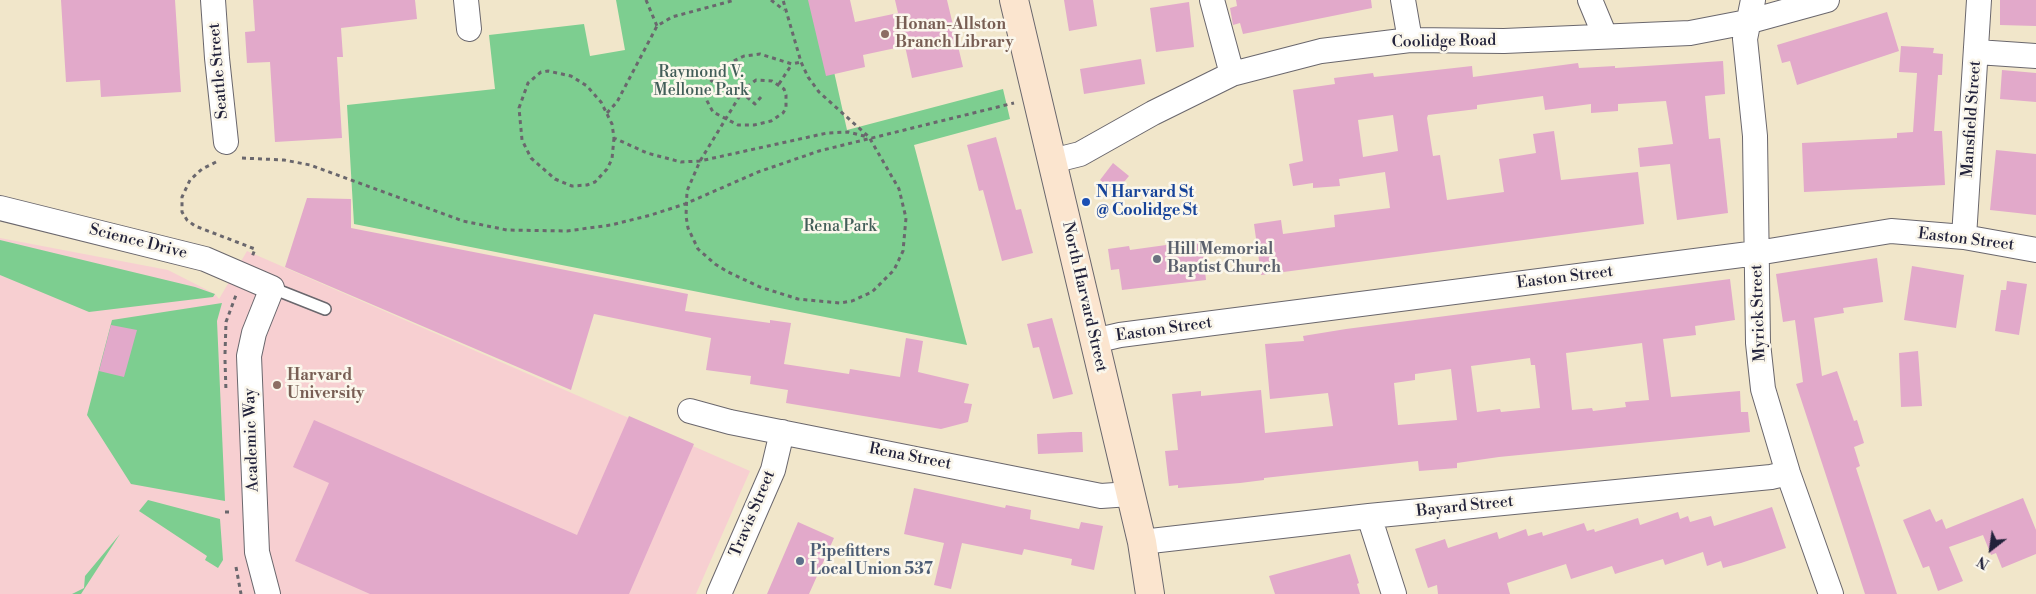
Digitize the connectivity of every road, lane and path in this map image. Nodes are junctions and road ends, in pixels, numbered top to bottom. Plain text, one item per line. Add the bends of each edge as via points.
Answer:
1 (213, 0) edge
2 (466, 0) edge
3 (646, 0) edge
4 (735, 0) edge
5 (771, 0) edge
6 (783, 0) edge
7 (1014, 0) edge
8 (1212, 0) edge
9 (1403, 0) edge
10 (1590, 0) edge
11 (1827, 0) edge
12 (1979, 0) edge
13 (784, 10) junction
14 (1750, 11) edge
15 (657, 26) junction
16 (469, 29) dead end
17 (1605, 36) junction
18 (1410, 40) junction
19 (1977, 52) junction
20 (2036, 56) edge
21 (801, 62) junction
22 (792, 64) junction
23 (1232, 74) junction
24 (779, 84) junction
25 (744, 88) junction
26 (761, 97) dead end
27 (1037, 98) junction
28 (607, 113) junction
29 (724, 120) junction
30 (869, 137) junction
31 (614, 138) junction
32 (228, 153) junction
33 (700, 161) junction
34 (1052, 161) junction
35 (685, 204) junction
36 (0, 208) edge
37 (1964, 237) junction
38 (255, 249) dead end
39 (2036, 250) edge
40 (1757, 253) junction
41 (272, 288) junction
42 (325, 309) dead end
43 (1094, 341) junction
44 (690, 411) dead end
45 (782, 432) junction
46 (1788, 473) junction
47 (1130, 494) junction
48 (225, 512) dead end
49 (232, 512) dead end
50 (1369, 516) junction
51 (1142, 542) junction
52 (268, 594) edge
53 (719, 594) edge
54 (1150, 594) edge
55 (1394, 594) edge
56 (1830, 594) edge

1 - 32 street, Seattle Street via 216,58
2 - 16 street
3 - 15 path
4 - 15 path via 672,17
5 - 13 path
6 - 13 path
7 - 27 main road, North Harvard Street
8 - 23 street
9 - 18 street
10 - 17 street
11 - 14 street, Coolidge Road
12 - 19 street, Mansfield Street
13 - 21 path
14 - 17 street, Coolidge Road via 1690,33
14 - 40 street, Myrick Street via 1745,39 1755,136
15 - 28 path via 617,102
17 - 18 street, Coolidge Road via 1504,41
18 - 23 street, Coolidge Road via 1321,51
19 - 20 street
19 - 37 street, Mansfield Street
21 - 22 path
21 - 30 path via 819,92
22 - 24 path
22 - 29 path via 760,54 725,64 712,77 706,92 708,106
23 - 34 street, Coolidge Road via 1080,154
24 - 25 path via 766,79 756,80
24 - 29 path via 787,101 783,113 777,118 754,125 738,125
25 - 26 path via 747,97 755,104
25 - 29 path
27 - 30 path
27 - 34 main road, North Harvard Street
28 - 31 path
28 - 31 path via 580,80 564,72 541,72 528,83 521,99 520,131 531,158 555,179 572,186 587,185 601,176 612,159
29 - 33 path
30 - 33 path via 827,132
30 - 35 path via 777,165
30 - 35 path via 899,189 906,218 906,240 899,261 886,279 872,292 852,301 829,304 798,299 760,287 715,264 693,240
31 - 33 path via 663,158 681,162
32 - 35 path via 310,165 441,215 507,230 567,231 610,225
32 - 38 path via 202,168 190,180 182,197 182,212 195,226
33 - 35 path
34 - 43 main road, North Harvard Street
36 - 41 street, Science Drive via 205,259
37 - 39 street, Easton Street
37 - 40 street, Easton Street via 1891,232
40 - 43 street, Easton Street
40 - 46 street, Myrick Street via 1758,343 1763,389
41 - 42 lane
41 - 52 street, Academic Way via 248,356 257,552
43 - 47 main road, North Harvard Street
44 - 45 street, Rena Street
45 - 47 street, Rena Street via 1101,496
45 - 53 street, Travis Street via 773,470
46 - 50 street, Bayard Street
46 - 56 street, Myrick Street
47 - 51 main road, North Harvard Street
48 - 49 path
50 - 51 street, Bayard Street
50 - 55 street
51 - 54 main road, North Harvard Street

